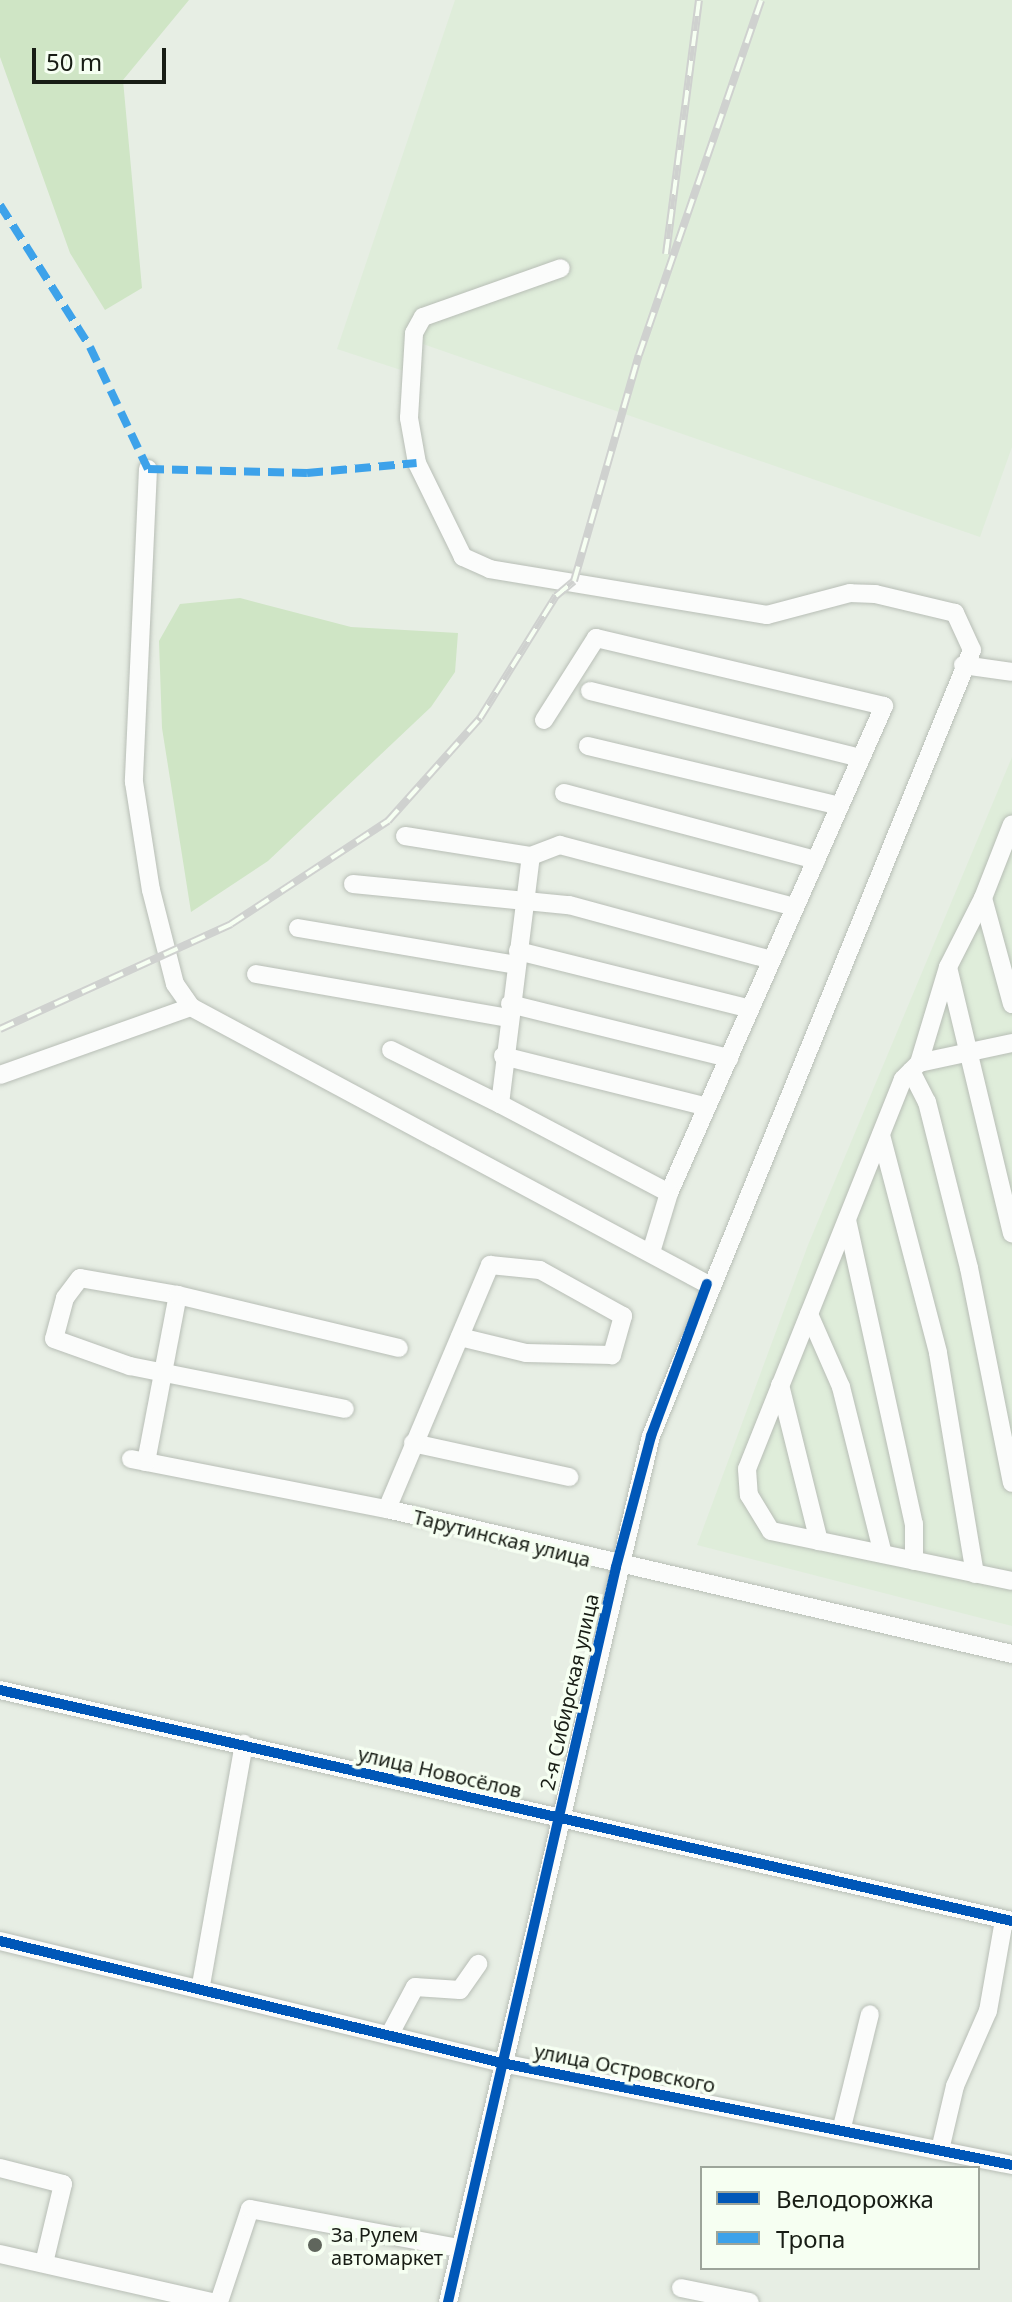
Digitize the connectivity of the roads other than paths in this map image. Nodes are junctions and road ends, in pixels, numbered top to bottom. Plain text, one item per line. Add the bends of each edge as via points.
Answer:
1 (561, 268) dead end
2 (148, 469) dead end
3 (963, 665) junction
4 (1012, 672) edge
5 (590, 691) dead end
6 (544, 720) dead end
7 (588, 746) dead end
8 (861, 758) junction
9 (564, 793) dead end
10 (840, 806) junction
11 (1012, 824) edge
12 (405, 836) dead end
13 (531, 856) junction
14 (816, 860) junction
15 (353, 884) dead end
16 (983, 898) junction
17 (524, 904) junction
18 (795, 907) junction
19 (298, 928) dead end
20 (517, 958) junction
21 (772, 960) junction
22 (948, 967) junction
23 (256, 974) dead end
24 (1012, 1004) edge
25 (191, 1007) junction
26 (750, 1009) junction
27 (510, 1011) junction
28 (1012, 1043) edge
29 (391, 1050) dead end
30 (970, 1052) junction
31 (503, 1056) junction
32 (729, 1058) junction
33 (915, 1067) junction
34 (0, 1075) edge
35 (500, 1104) junction
36 (707, 1107) junction
37 (881, 1135) junction
38 (669, 1193) junction
39 (847, 1220) junction
40 (1012, 1233) edge
41 (652, 1249) junction
42 (707, 1284) junction
43 (178, 1295) junction
44 (809, 1314) junction
45 (460, 1337) junction
46 (399, 1348) dead end
47 (164, 1371) junction
48 (780, 1385) junction
49 (345, 1409) dead end
50 (413, 1443) junction
51 (569, 1477) dead end
52 (1012, 1483) edge
53 (387, 1509) junction
54 (819, 1541) junction
55 (883, 1554) junction
56 (914, 1561) junction
57 (616, 1567) junction
58 (975, 1574) junction
59 (1012, 1581) edge
60 (1012, 1654) edge
61 (0, 1690) edge
62 (244, 1744) junction
63 (557, 1818) junction
64 (1008, 1920) edge
65 (0, 1941) edge
66 (478, 1964) dead end
67 (201, 1985) junction
68 (870, 2014) dead end
69 (391, 2032) junction
70 (502, 2063) junction
71 (842, 2127) junction
72 (940, 2150) junction
73 (1012, 2165) edge
74 (0, 2168) edge
75 (459, 2248) junction
76 (0, 2254) edge
77 (44, 2263) junction
78 (681, 2288) dead end
79 (212, 2302) edge
80 (219, 2302) edge
81 (448, 2302) edge
82 (750, 2302) edge

1 - 3 street, 2-я Сибирская улица via 423,317 414,333 409,418 417,463 463,557 490,569 767,615 850,593 918,603 955,613 968,629 972,650
2 - 25 street via 134,782 151,890 175,984
3 - 4 street
3 - 42 street, 2-я Сибирская улица
5 - 8 street
6 - 8 street via 596,638 884,706
7 - 10 street
8 - 10 street
9 - 14 street
10 - 14 street
11 - 16 street
12 - 13 street
13 - 17 street
13 - 18 street via 560,845
14 - 18 street
15 - 17 street
16 - 22 street
16 - 24 street
17 - 20 street
17 - 21 street via 569,905
18 - 21 street
19 - 20 street
20 - 26 street
20 - 27 street
21 - 26 street
22 - 30 street
22 - 33 street
23 - 27 street
25 - 34 street
25 - 41 street
26 - 32 street
27 - 31 street
27 - 32 street
28 - 30 street
29 - 35 street
30 - 33 street
30 - 40 street
31 - 35 street
31 - 36 street
32 - 36 street
33 - 37 street
33 - 52 street via 969,1268
35 - 38 street
36 - 38 street
37 - 39 street
37 - 58 street via 938,1353
38 - 41 street
39 - 44 street
39 - 56 street via 914,1524
41 - 42 street
42 - 57 street, 2-я Сибирская улица via 651,1436
43 - 46 street
43 - 47 street
43 - 47 street via 80,1278 65,1298 54,1339
44 - 48 street
44 - 55 street via 841,1387
45 - 45 street via 490,1265 540,1270 623,1316 612,1355 526,1353
45 - 50 street
47 - 49 street
47 - 53 street, Тарутинская улица via 139,1460
48 - 54 street
48 - 54 street via 747,1469 749,1495 771,1531
50 - 51 street
50 - 53 street
53 - 57 street, Тарутинская улица
54 - 55 street
55 - 56 street
56 - 58 street
57 - 60 street, Тарутинская улица
57 - 63 street, 2-я Сибирская улица
58 - 59 street
61 - 62 street, улица Новосёлов
62 - 63 street, улица Новосёлов
62 - 67 street
63 - 64 street, улица Новосёлов via 894,1889
63 - 70 street, 2-я Сибирская улица
64 - 72 street via 988,2011 955,2086
65 - 67 street, улица Островского
66 - 69 street via 460,1990 415,1987
67 - 69 street, улица Островского
68 - 71 street
69 - 70 street, улица Островского
70 - 71 street, улица Островского
70 - 75 street, 2-я Сибирская улица
71 - 72 street, улица Островского
72 - 73 street, улица Островского
74 - 77 street via 63,2184
75 - 80 street via 250,2209
75 - 81 street, 2-я Сибирская улица
76 - 77 street
77 - 79 street
78 - 82 street

